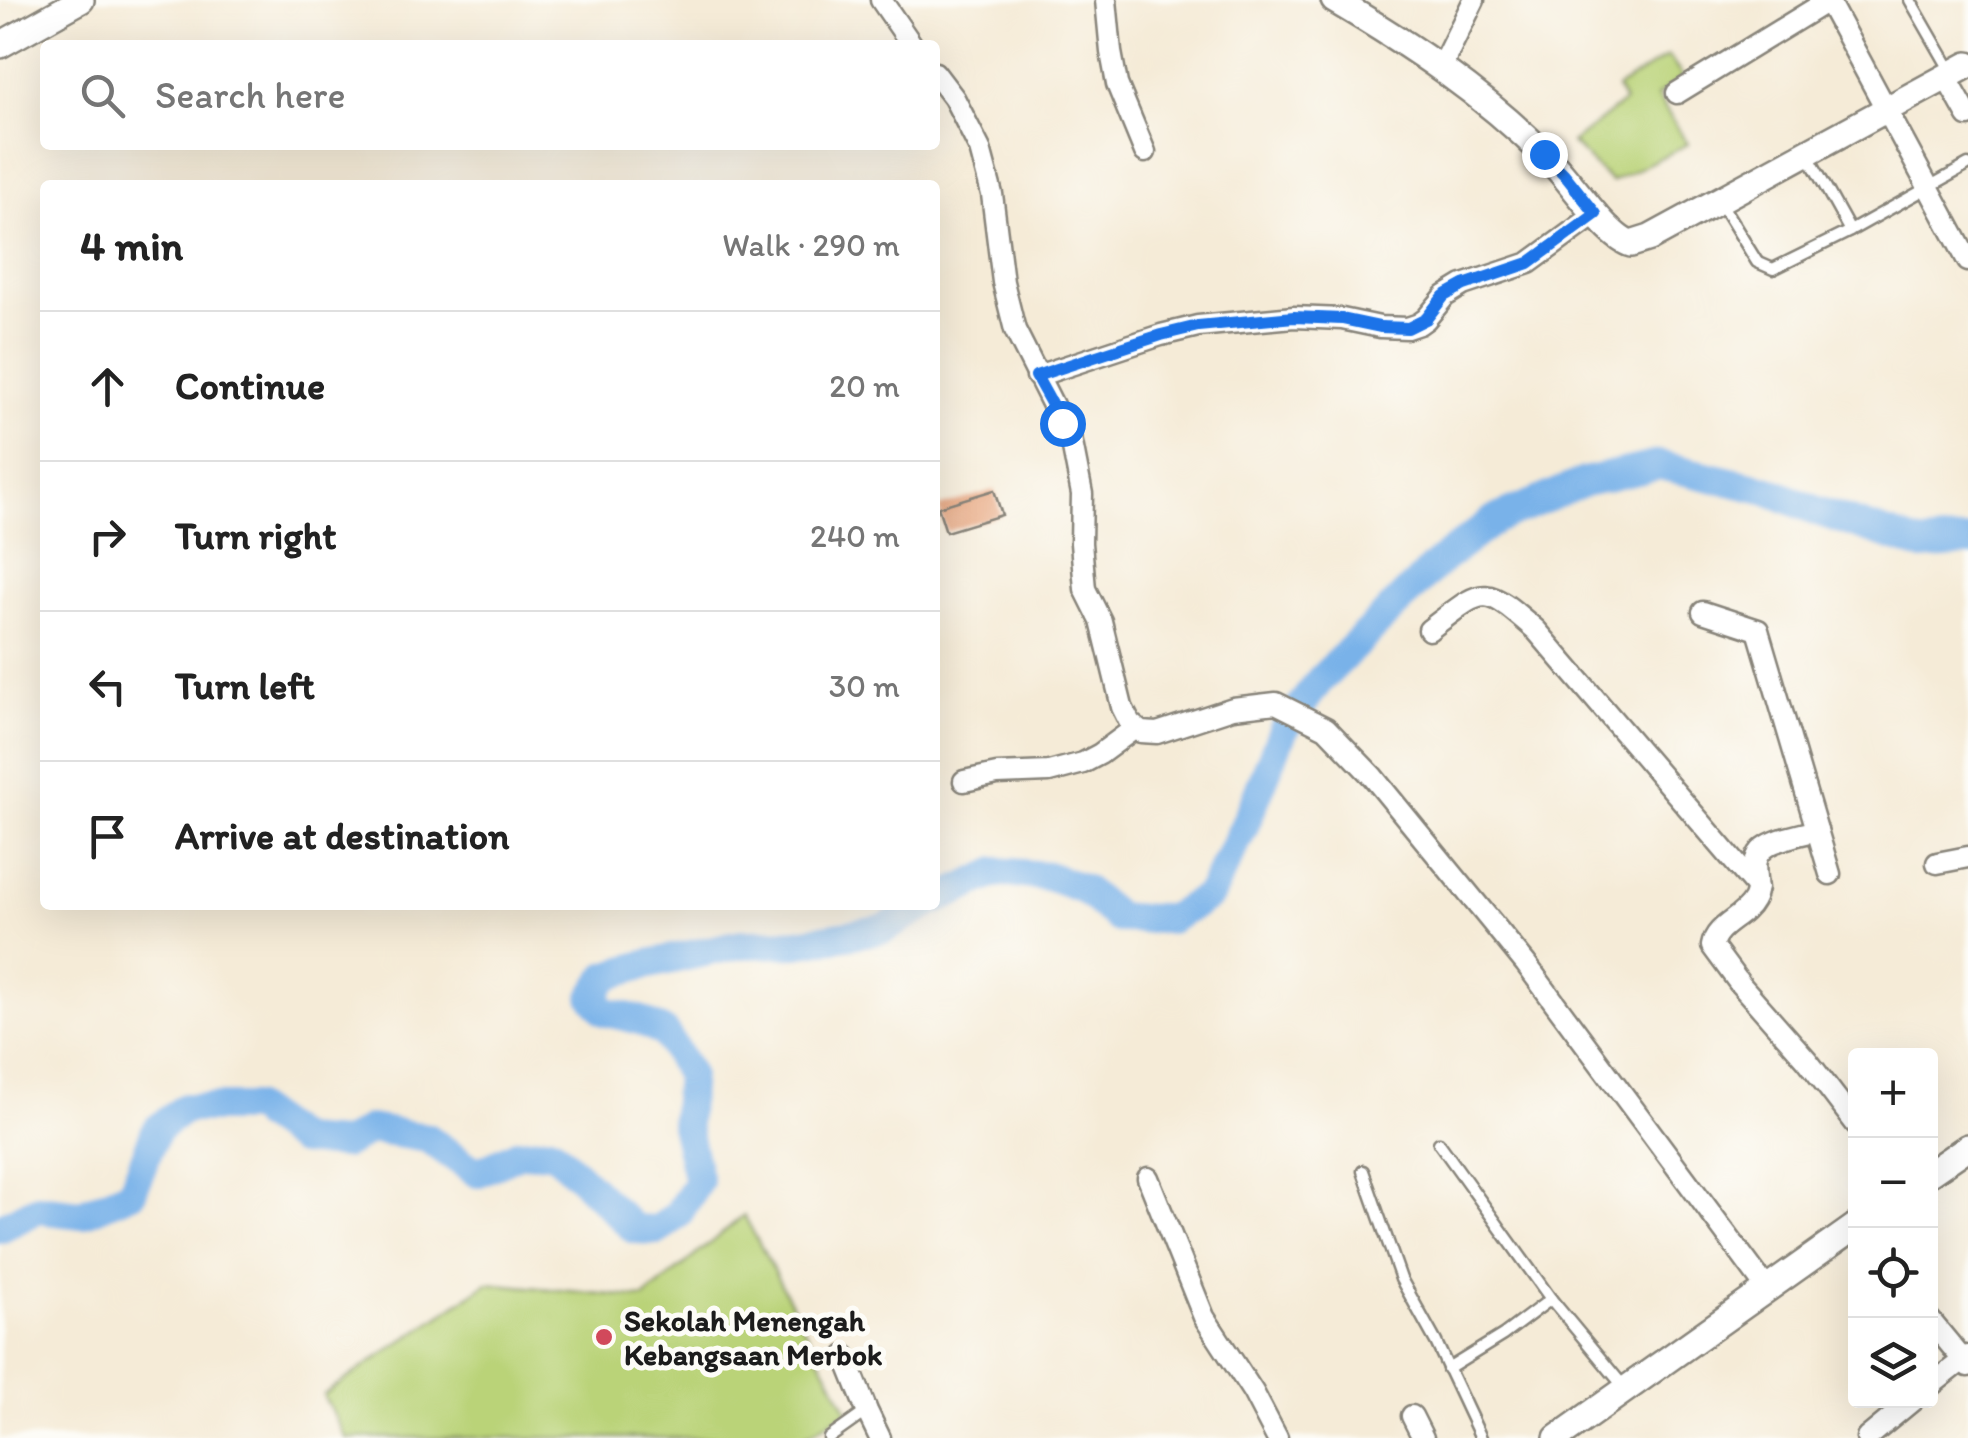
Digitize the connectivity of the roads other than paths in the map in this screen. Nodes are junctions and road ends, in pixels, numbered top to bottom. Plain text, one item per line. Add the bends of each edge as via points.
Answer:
1 (81, 0) edge
2 (880, 0) edge
3 (1106, 0) edge
4 (1334, 0) edge
5 (1474, 0) edge
6 (1828, 0) edge
7 (1910, 0) edge
8 (908, 40) edge
9 (0, 46) edge
10 (1441, 66) junction
11 (1956, 72) edge
12 (940, 80) edge
13 (1677, 93) dead end
14 (1887, 108) junction
15 (1968, 116) edge
16 (1145, 152) dead end
17 (1806, 152) junction
18 (1968, 165) edge
19 (1929, 188) junction
20 (1718, 200) junction
21 (1596, 214) junction
22 (1850, 231) junction
23 (1968, 260) edge
24 (1036, 376) junction
25 (1703, 612) dead end
26 (1430, 630) dead end
27 (1136, 728) junction
28 (964, 781) dead end
29 (1817, 830) junction
30 (1968, 856) edge
31 (1936, 863) dead end
32 (1830, 874) dead end
33 (1757, 888) junction
34 (1848, 1114) edge
35 (1439, 1142) dead end
36 (1968, 1147) edge
37 (1938, 1168) edge
38 (1363, 1170) dead end
39 (1148, 1178) dead end
40 (1854, 1228) edge
41 (1767, 1289) junction
42 (1551, 1299) junction
43 (1938, 1329) edge
44 (845, 1356) dead end
45 (1966, 1360) edge
46 (1448, 1369) junction
47 (1938, 1380) edge
48 (1626, 1389) junction
49 (1904, 1408) edge
50 (866, 1412) junction
51 (1412, 1416) dead end
52 (829, 1438) edge
53 (880, 1438) edge
54 (1277, 1438) edge
55 (1423, 1438) edge
56 (1482, 1438) edge
57 (1557, 1438) edge
58 (1868, 1438) edge

1 - 9 street
2 - 8 street
3 - 16 street via 1117,84
4 - 10 street
5 - 10 street
6 - 13 street
6 - 14 street
7 - 11 lane
10 - 21 street via 1544,154
11 - 14 street
11 - 15 street
12 - 24 street via 980,149 1009,306
14 - 17 street
14 - 19 street
17 - 20 street
17 - 22 lane
18 - 19 lane
19 - 22 lane
19 - 23 street
20 - 21 street via 1631,244
20 - 22 lane via 1758,262 1773,269
21 - 24 street via 1529,263 1444,296 1426,319 1408,328 1294,317 1198,326
24 - 27 street via 1072,444 1082,494 1085,590 1101,621 1122,707
25 - 29 street via 1758,630
26 - 33 street via 1479,596 1511,608
27 - 28 street via 1083,763
27 - 41 street via 1157,733 1233,708 1276,703 1326,728 1526,964
29 - 32 street
29 - 33 street via 1766,846 1754,867
30 - 31 street
33 - 34 street via 1712,946
35 - 42 lane
36 - 37 street
38 - 46 lane via 1401,1279
39 - 54 street via 1204,1316
40 - 41 street
41 - 48 street
42 - 46 lane
42 - 48 lane
43 - 45 street
44 - 50 street
45 - 47 street
46 - 56 lane
48 - 57 street
49 - 58 street
50 - 52 lane
50 - 53 street
51 - 55 street

